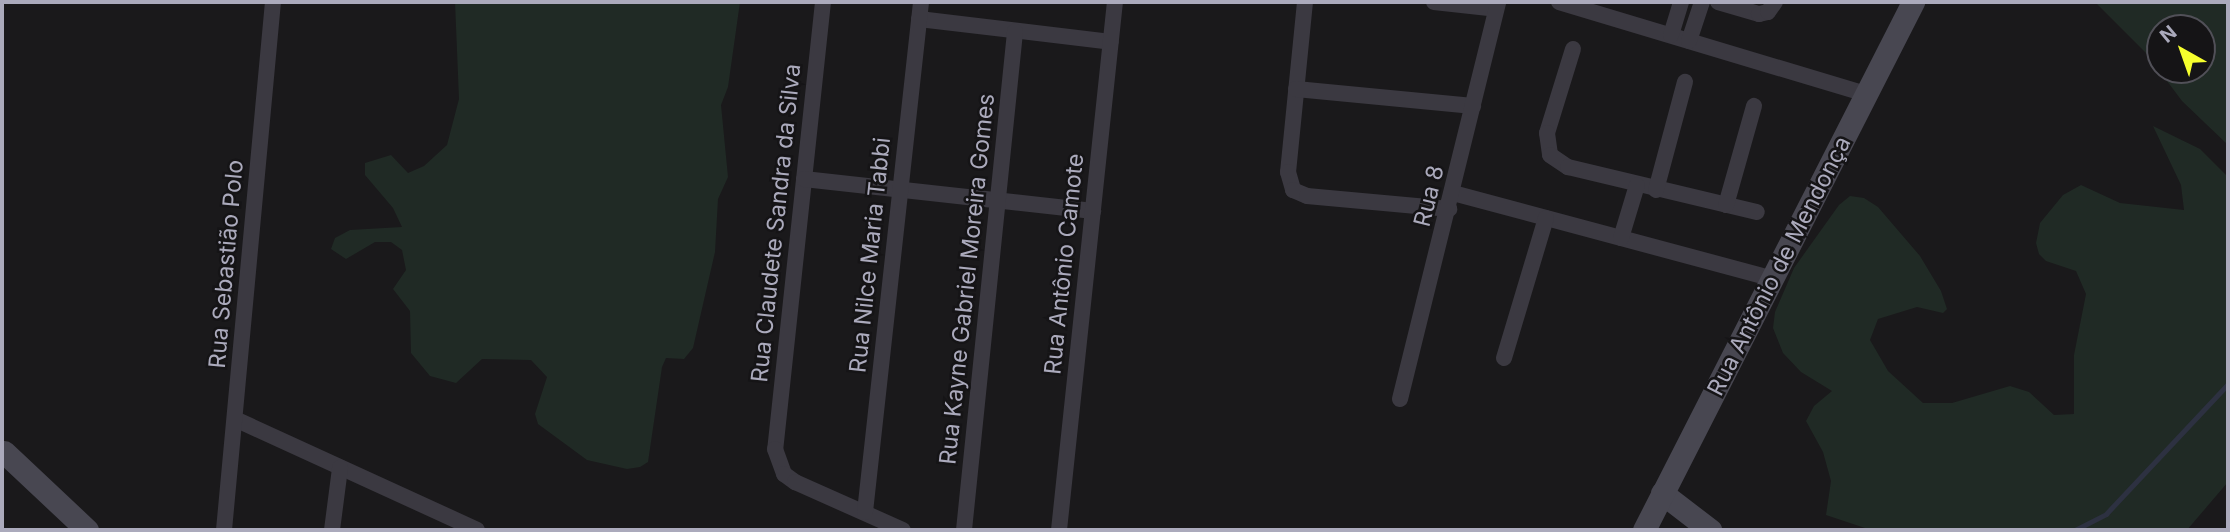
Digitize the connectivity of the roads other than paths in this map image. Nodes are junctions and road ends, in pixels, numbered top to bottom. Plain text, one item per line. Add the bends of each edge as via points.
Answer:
1 (273, 2) edge
2 (823, 2) edge
3 (921, 2) edge
4 (1115, 2) edge
5 (1304, 2) edge
6 (1434, 2) edge
7 (1559, 2) edge
8 (1681, 2) edge
9 (1702, 2) edge
10 (1718, 2) edge
11 (1775, 2) edge
12 (1913, 2) edge
13 (1497, 5) edge
14 (919, 19) junction
15 (1014, 32) junction
16 (1671, 35) junction
17 (1689, 41) junction
18 (1111, 42) junction
19 (1573, 49) dead end
20 (1685, 82) dead end
21 (1296, 89) junction
22 (1866, 94) junction
23 (1473, 106) junction
24 (1754, 106) dead end
25 (804, 179) junction
26 (1637, 185) junction
27 (901, 189) junction
28 (1656, 190) junction
29 (998, 201) junction
30 (1451, 201) junction
31 (1726, 205) junction
32 (1093, 211) junction
33 (1757, 212) dead end
34 (1546, 218) junction
35 (1621, 238) junction
36 (1774, 279) junction
37 (1504, 358) dead end
38 (1400, 399) dead end
39 (235, 419) junction
40 (3, 446) edge
41 (340, 468) junction
42 (1662, 493) junction
43 (865, 512) junction
44 (88, 530) edge
45 (224, 530) edge
46 (332, 530) edge
47 (477, 530) edge
48 (903, 530) edge
49 (964, 530) edge
50 (1059, 530) edge
51 (1644, 530) edge
52 (1710, 530) edge

1 - 39 street, Rua Sebastião Polo
2 - 25 street, Rua Claudete Sandra da Silva
3 - 14 street, Rua Nilce Maria Tabbi
4 - 18 street, Rua Antônio Camote
5 - 21 street
6 - 13 street
7 - 16 street
8 - 16 street
9 - 17 street
10 - 11 street via 1759,14 1768,12
12 - 22 street, Rua Antônio de Mendonça
13 - 23 street, Rua 8
14 - 15 street
14 - 27 street, Rua Nilce Maria Tabbi
15 - 18 street
15 - 29 street, Rua Kayne Gabriel Moreira Gomes
16 - 17 street
17 - 22 street
18 - 32 street, Rua Antônio Camote
19 - 26 street via 1547,133 1547,152 1568,167
20 - 28 street
21 - 23 street
21 - 30 street via 1288,172 1293,190 1307,196
22 - 36 street, Rua Antônio de Mendonça
23 - 30 street, Rua 8
24 - 31 street
25 - 27 street
25 - 43 street, Rua Claudete Sandra da Silva via 775,449 784,474 795,482
26 - 28 street
26 - 35 street
27 - 29 street
27 - 43 street, Rua Nilce Maria Tabbi
28 - 31 street
29 - 32 street
29 - 49 street, Rua Kayne Gabriel Moreira Gomes
30 - 34 street
30 - 38 street, Rua 8
31 - 33 street
32 - 50 street, Rua Antônio Camote
34 - 35 street
34 - 37 street
35 - 36 street
36 - 42 street, Rua Antônio de Mendonça
39 - 41 street
39 - 45 street, Rua Sebastião Polo
40 - 44 street
41 - 46 street
41 - 47 street
42 - 51 street, Rua Antônio de Mendonça
42 - 52 street
43 - 48 street

